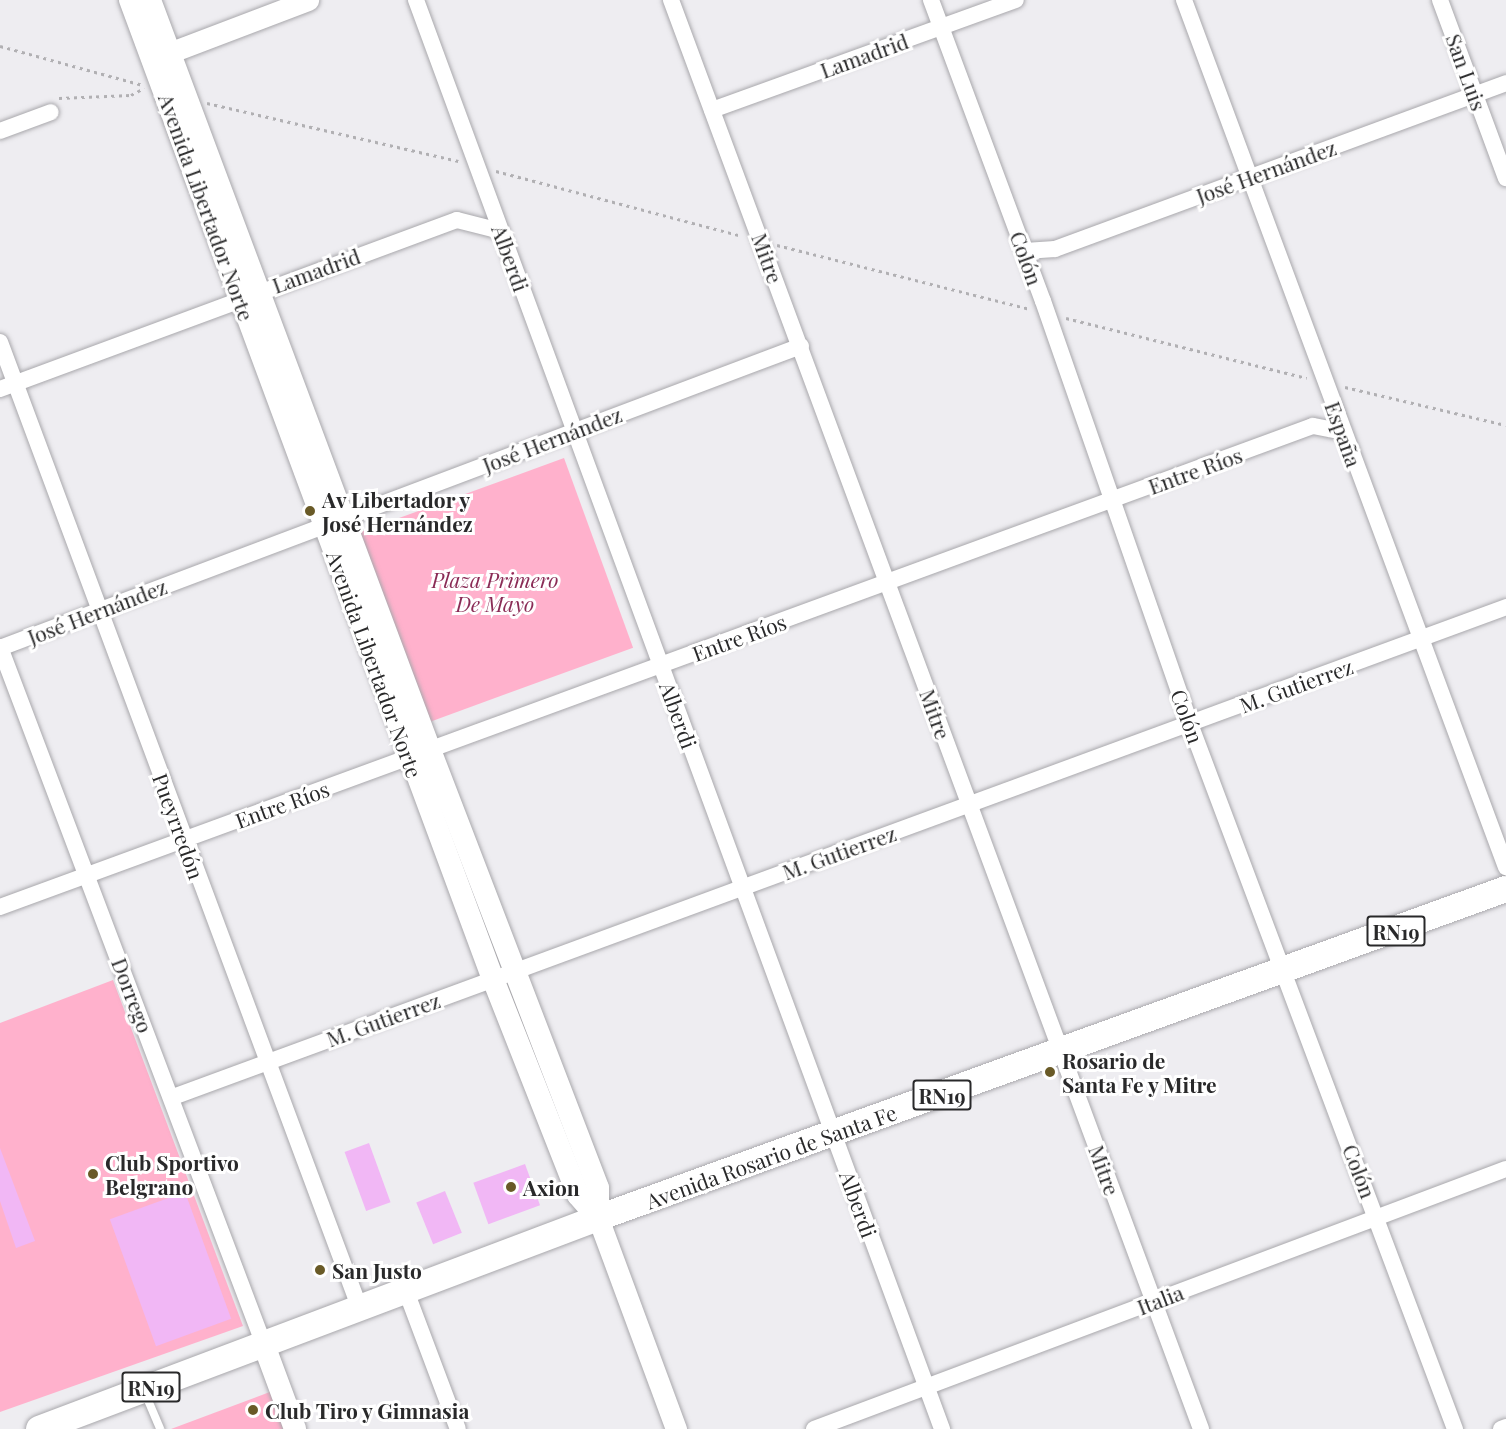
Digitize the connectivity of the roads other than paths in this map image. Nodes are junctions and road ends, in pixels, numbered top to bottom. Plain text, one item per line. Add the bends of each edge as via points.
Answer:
1 (130, 0) edge
2 (150, 0) edge
3 (308, 0) edge
4 (416, 0) edge
5 (671, 0) edge
6 (930, 0) edge
7 (1016, 0) edge
8 (1184, 0) edge
9 (1440, 0) edge
10 (941, 28) junction
11 (161, 56) junction
12 (1506, 83) edge
13 (1475, 95) junction
14 (712, 110) junction
15 (51, 111) road end
16 (0, 131) edge
17 (1249, 177) junction
18 (1506, 178) edge
19 (500, 231) junction
20 (1025, 251) junction
21 (251, 294) junction
22 (0, 342) edge
23 (801, 346) junction
24 (8, 386) edge
25 (574, 430) junction
26 (1343, 432) junction
27 (1113, 500) junction
28 (334, 522) junction
29 (887, 582) junction
30 (1506, 608) edge
31 (99, 610) junction
32 (1421, 639) junction
33 (0, 648) edge
34 (661, 665) junction
35 (1190, 724) junction
36 (420, 753) junction
37 (970, 804) junction
38 (185, 840) junction
39 (1506, 867) edge
40 (86, 874) junction
41 (742, 888) junction
42 (1506, 889) edge
43 (0, 907) edge
44 (1285, 972) junction
45 (504, 975) junction
46 (1062, 1053) junction
47 (267, 1062) junction
48 (172, 1097) junction
49 (833, 1134) junction
50 (1506, 1169) edge
51 (598, 1218) junction
52 (1378, 1218) junction
53 (406, 1291) junction
54 (1154, 1302) junction
55 (360, 1309) junction
56 (264, 1345) junction
57 (926, 1387) junction
58 (144, 1390) junction
59 (1506, 1427) edge
60 (39, 1429) edge
61 (160, 1429) edge
62 (295, 1429) edge
63 (458, 1429) edge
64 (676, 1429) edge
65 (814, 1429) edge
66 (942, 1429) edge
67 (1202, 1429) edge
68 (1455, 1429) edge
69 (1502, 1429) edge

1 - 11 main road, Avenida Libertador Norte
2 - 11 main road, Avenida Libertador Norte
3 - 11 street
4 - 19 street, Alberdi
5 - 14 street, Mitre
6 - 10 street, Colón
7 - 10 street, Lamadrid
8 - 17 street, España
9 - 13 street, San Luis
10 - 14 street, Lamadrid
10 - 20 street, Colón
11 - 21 main road, Avenida Libertador Norte
12 - 13 street, José Hernández
13 - 17 street, José Hernández
13 - 18 street, San Luis
14 - 23 street, Mitre
15 - 16 street
17 - 20 street, José Hernández via 1055,249
17 - 26 street, España
19 - 21 street, Lamadrid via 457,220
19 - 25 street, Alberdi
20 - 27 street, Colón
21 - 24 street, Lamadrid
21 - 28 main road, Avenida Libertador Norte
22 - 24 street, Pueyrredón
23 - 25 street, José Hernández
23 - 29 street, Mitre
24 - 31 street, Pueyrredón
25 - 28 street, José Hernández
25 - 34 street, Alberdi
26 - 27 street, Entre Ríos via 1313,426
26 - 32 street, España
27 - 29 street, Entre Ríos
27 - 35 street, Colón
28 - 31 street, José Hernández
28 - 36 main road, Avenida Libertador Norte
29 - 34 street, Entre Ríos
29 - 37 street, Mitre
30 - 32 street, M. Gutierrez
31 - 33 street, José Hernández
31 - 38 street, Pueyrredón
32 - 35 street, M. Gutierrez
32 - 39 street, España
33 - 40 street, Dorrego
34 - 36 street, Entre Ríos
34 - 41 street, Alberdi
35 - 37 street, M. Gutierrez
35 - 44 street, Colón
36 - 38 street, Entre Ríos
36 - 45 main road, Avenida Libertador Norte
37 - 41 street, M. Gutierrez
37 - 46 street, Mitre
38 - 40 street, Entre Ríos
38 - 47 street, Pueyrredón
40 - 43 street, Entre Ríos
40 - 48 street, Dorrego
41 - 45 street, M. Gutierrez
41 - 49 street, Alberdi
42 - 44 main road, Avenida Rosario de Santa Fe / RN19
44 - 46 main road, Avenida Rosario de Santa Fe / RN19
44 - 52 street, Colón
45 - 47 street, M. Gutierrez
45 - 51 main road, Avenida Libertador Norte via 598,1188
46 - 49 main road, Avenida Rosario de Santa Fe / RN19
46 - 54 street, Mitre
47 - 48 street, M. Gutierrez
47 - 55 street, Pueyrredón
48 - 56 street, Dorrego
49 - 51 main road, Avenida Rosario de Santa Fe / RN19
49 - 57 street, Alberdi
50 - 52 street, Italia
51 - 53 main road, Avenida Rosario de Santa Fe / RN19
51 - 64 street, Avenida Libertador Norte
52 - 54 street, Italia
52 - 68 street, Colón
53 - 55 main road, Avenida Rosario de Santa Fe / RN19
53 - 63 street
54 - 57 street, Italia
54 - 67 street, Mitre
55 - 56 main road, Avenida Rosario de Santa Fe / RN19
56 - 58 main road, Avenida Rosario de Santa Fe / RN19
56 - 62 main road
57 - 65 street, Italia
57 - 66 street, Alberdi
58 - 60 main road, Avenida Rosario de Santa Fe / RN19
58 - 61 lane
59 - 69 street

